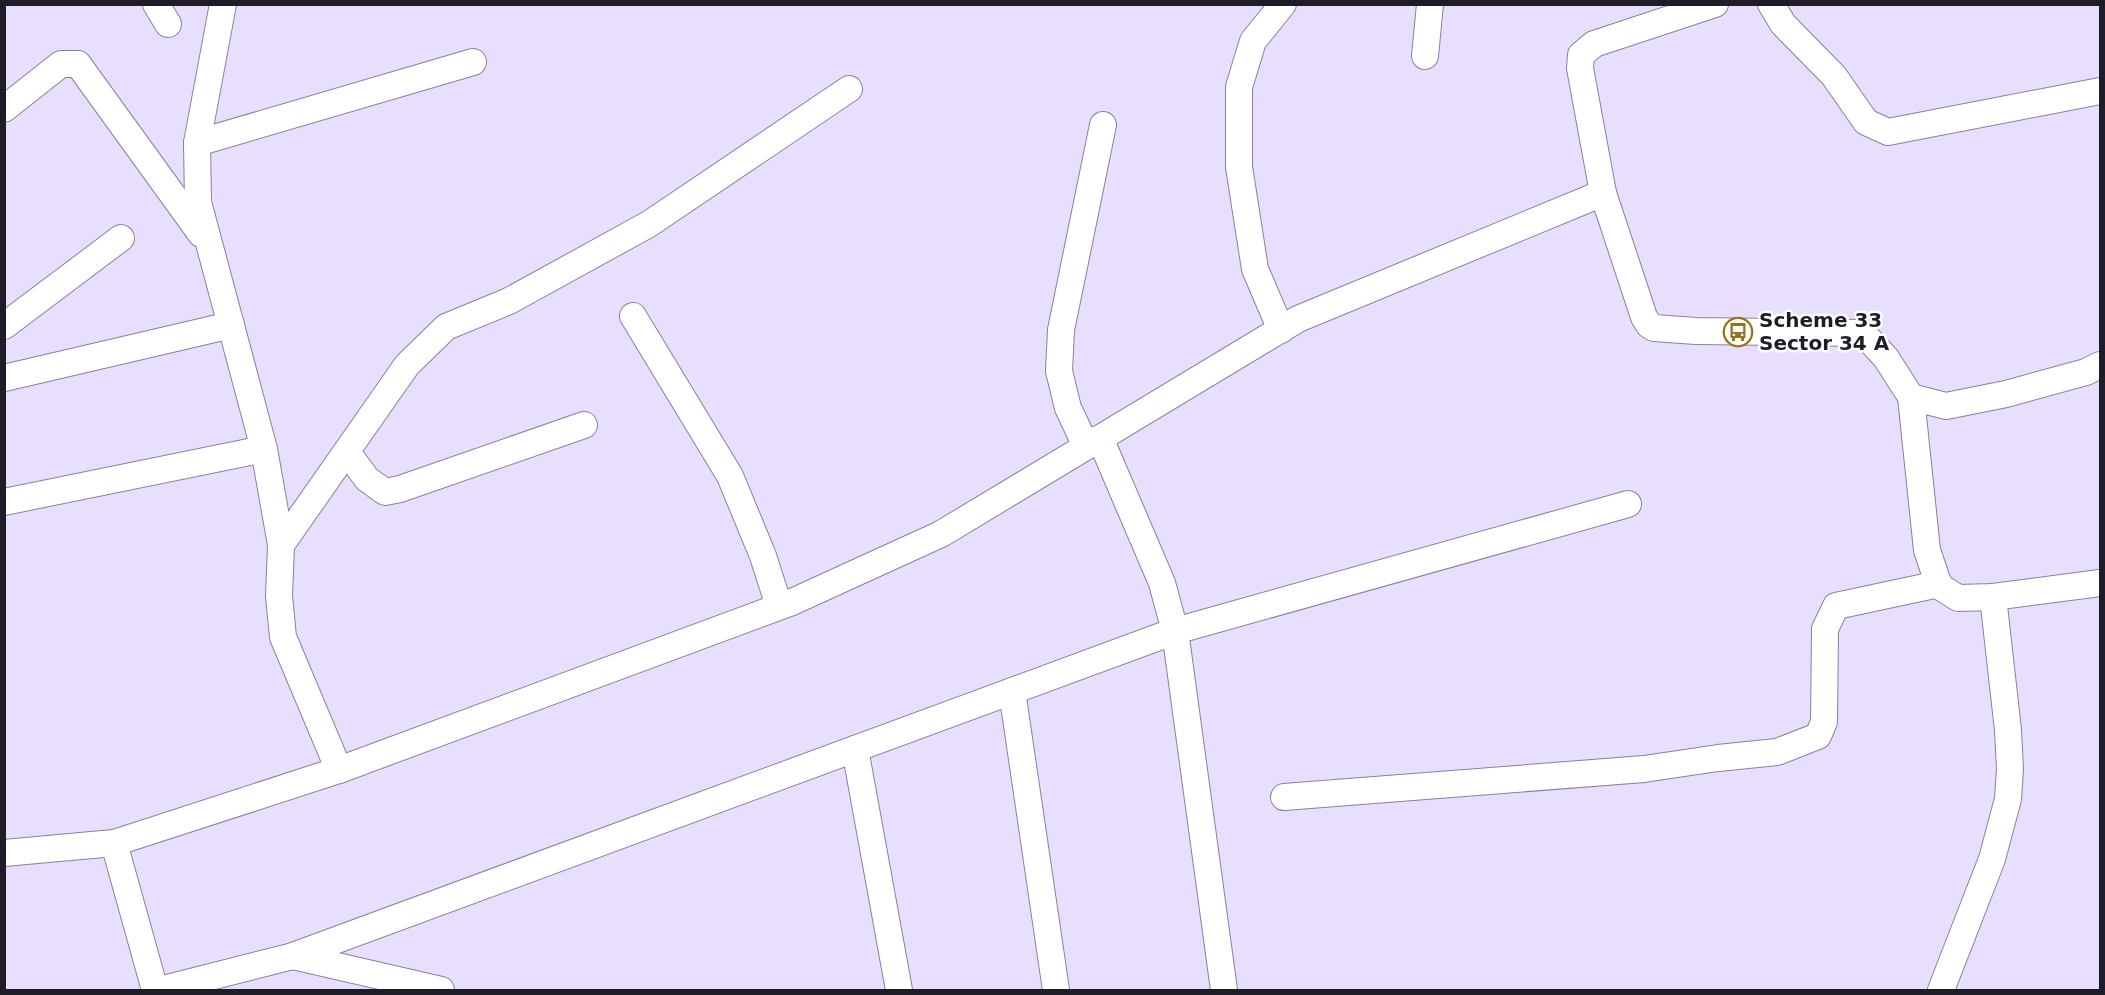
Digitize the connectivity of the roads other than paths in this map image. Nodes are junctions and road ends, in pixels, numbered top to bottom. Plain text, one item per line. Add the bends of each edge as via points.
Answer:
1 (223, 4) edge
2 (1282, 4) edge
3 (1430, 4) edge
4 (1715, 4) edge
5 (1771, 4) edge
6 (1425, 56) dead end
7 (473, 62) dead end
8 (849, 89) dead end
9 (2100, 91) edge
10 (4, 109) edge
11 (1103, 125) dead end
12 (197, 143) junction
13 (1603, 193) junction
14 (121, 238) dead end
15 (210, 246) junction
16 (633, 316) dead end
17 (231, 325) junction
18 (4, 326) edge
19 (1281, 330) junction
20 (2100, 365) edge
21 (4, 378) edge
22 (1911, 397) junction
23 (584, 425) dead end
24 (1093, 442) junction
25 (264, 449) junction
26 (347, 452) junction
27 (4, 502) edge
28 (1628, 504) dead end
29 (281, 546) junction
30 (2100, 583) edge
31 (1939, 584) junction
32 (1993, 597) junction
33 (779, 606) junction
34 (1175, 631) junction
35 (1012, 691) junction
36 (855, 748) junction
37 (339, 770) junction
38 (1284, 797) dead end
39 (114, 843) junction
40 (4, 853) edge
41 (293, 956) junction
42 (157, 990) edge
43 (441, 990) edge
44 (900, 990) edge
45 (1056, 990) edge
46 (1224, 990) edge
47 (1941, 990) edge

1 - 12 street
2 - 19 street via 1254,41 1239,87 1239,167 1255,269
3 - 6 street
4 - 13 street via 1593,44 1581,55 1580,68
5 - 9 street via 1783,24 1834,76 1866,122 1888,132
7 - 12 street
8 - 26 street via 649,224 509,301 446,327 407,365
10 - 15 street via 61,64 78,64
11 - 24 street via 1061,330 1059,371 1068,408
12 - 15 street via 198,201
13 - 19 street via 1298,319
13 - 22 street via 1649,325 1696,332 1863,333 1886,358
14 - 18 street
15 - 17 street
16 - 33 street via 730,477
17 - 21 street
17 - 25 street
19 - 24 street
20 - 22 street via 2006,394 1946,406
22 - 31 street via 1928,550
23 - 26 street via 385,492 366,479
24 - 33 street via 940,534
24 - 34 street via 1162,583
25 - 27 street
25 - 29 street
26 - 29 street
28 - 34 street
29 - 37 street via 279,596 283,637
30 - 32 street
31 - 32 street via 1958,598
31 - 38 street via 1836,606 1825,629 1824,722 1818,736 1778,752 1644,769
32 - 47 street via 2008,730 2008,799 1992,859
33 - 37 street
34 - 35 street
34 - 46 street
35 - 36 street
35 - 45 street
36 - 41 street
36 - 44 street
37 - 39 street
39 - 40 street
39 - 42 street
41 - 42 street
41 - 43 street

